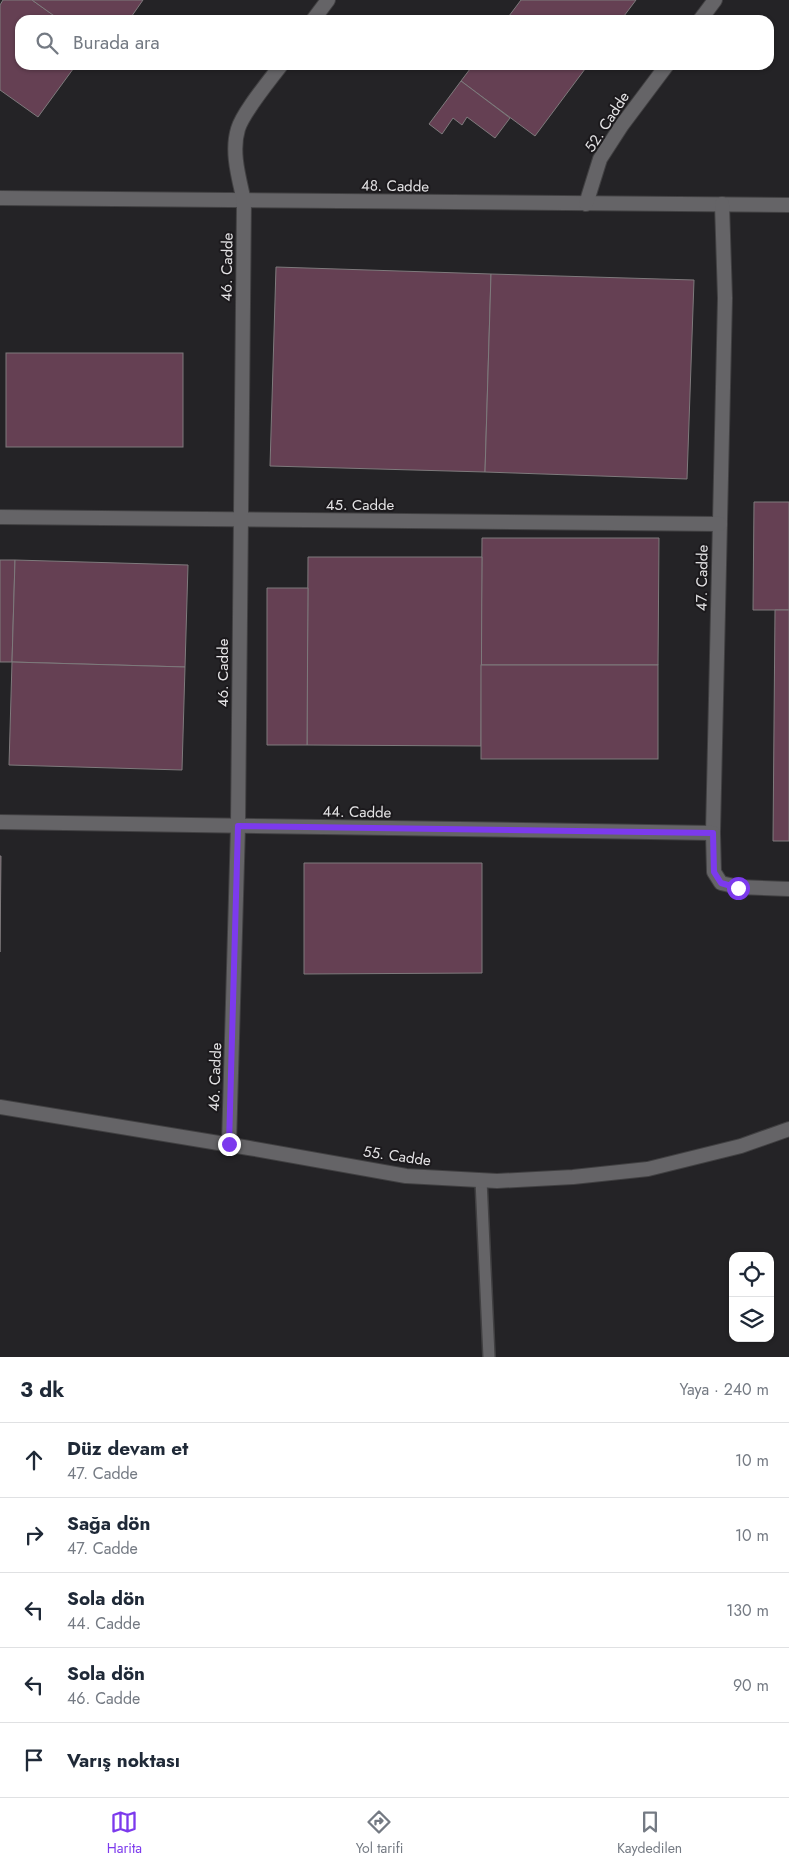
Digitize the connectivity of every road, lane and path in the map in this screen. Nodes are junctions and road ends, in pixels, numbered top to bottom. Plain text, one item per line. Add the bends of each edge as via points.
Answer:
1 (328, 0) edge
2 (716, 0) edge
3 (317, 15) edge
4 (704, 15) edge
5 (278, 70) edge
6 (662, 70) edge
7 (0, 198) edge
8 (244, 201) junction
9 (586, 204) junction
10 (722, 204) junction
11 (789, 205) edge
12 (0, 517) edge
13 (240, 520) junction
14 (720, 524) junction
15 (0, 822) edge
16 (238, 826) junction
17 (713, 833) junction
18 (789, 890) edge
19 (0, 1107) edge
20 (789, 1129) edge
21 (229, 1144) junction
22 (481, 1180) junction
23 (489, 1357) edge

1 - 3 street
2 - 4 street
5 - 8 street, 46. Cadde via 238,127 235,160
6 - 9 street, 52. Cadde via 600,159
7 - 8 street, 48. Cadde
8 - 9 street, 48. Cadde
8 - 13 street, 46. Cadde
9 - 10 street, 48. Cadde
10 - 11 street, 48. Cadde
10 - 14 street, 47. Cadde via 725,298
12 - 13 street, 45. Cadde
13 - 14 street, 45. Cadde
13 - 16 street, 46. Cadde
14 - 17 street, 47. Cadde
15 - 16 street, 44. Cadde
16 - 17 street, 44. Cadde
16 - 21 street, 46. Cadde
17 - 18 street, 47. Cadde via 714,872 721,883 738,888
19 - 21 street, 55. Cadde
20 - 22 street, 55. Cadde via 741,1146 648,1169 573,1177
21 - 22 street, 55. Cadde via 406,1176
22 - 23 lane

